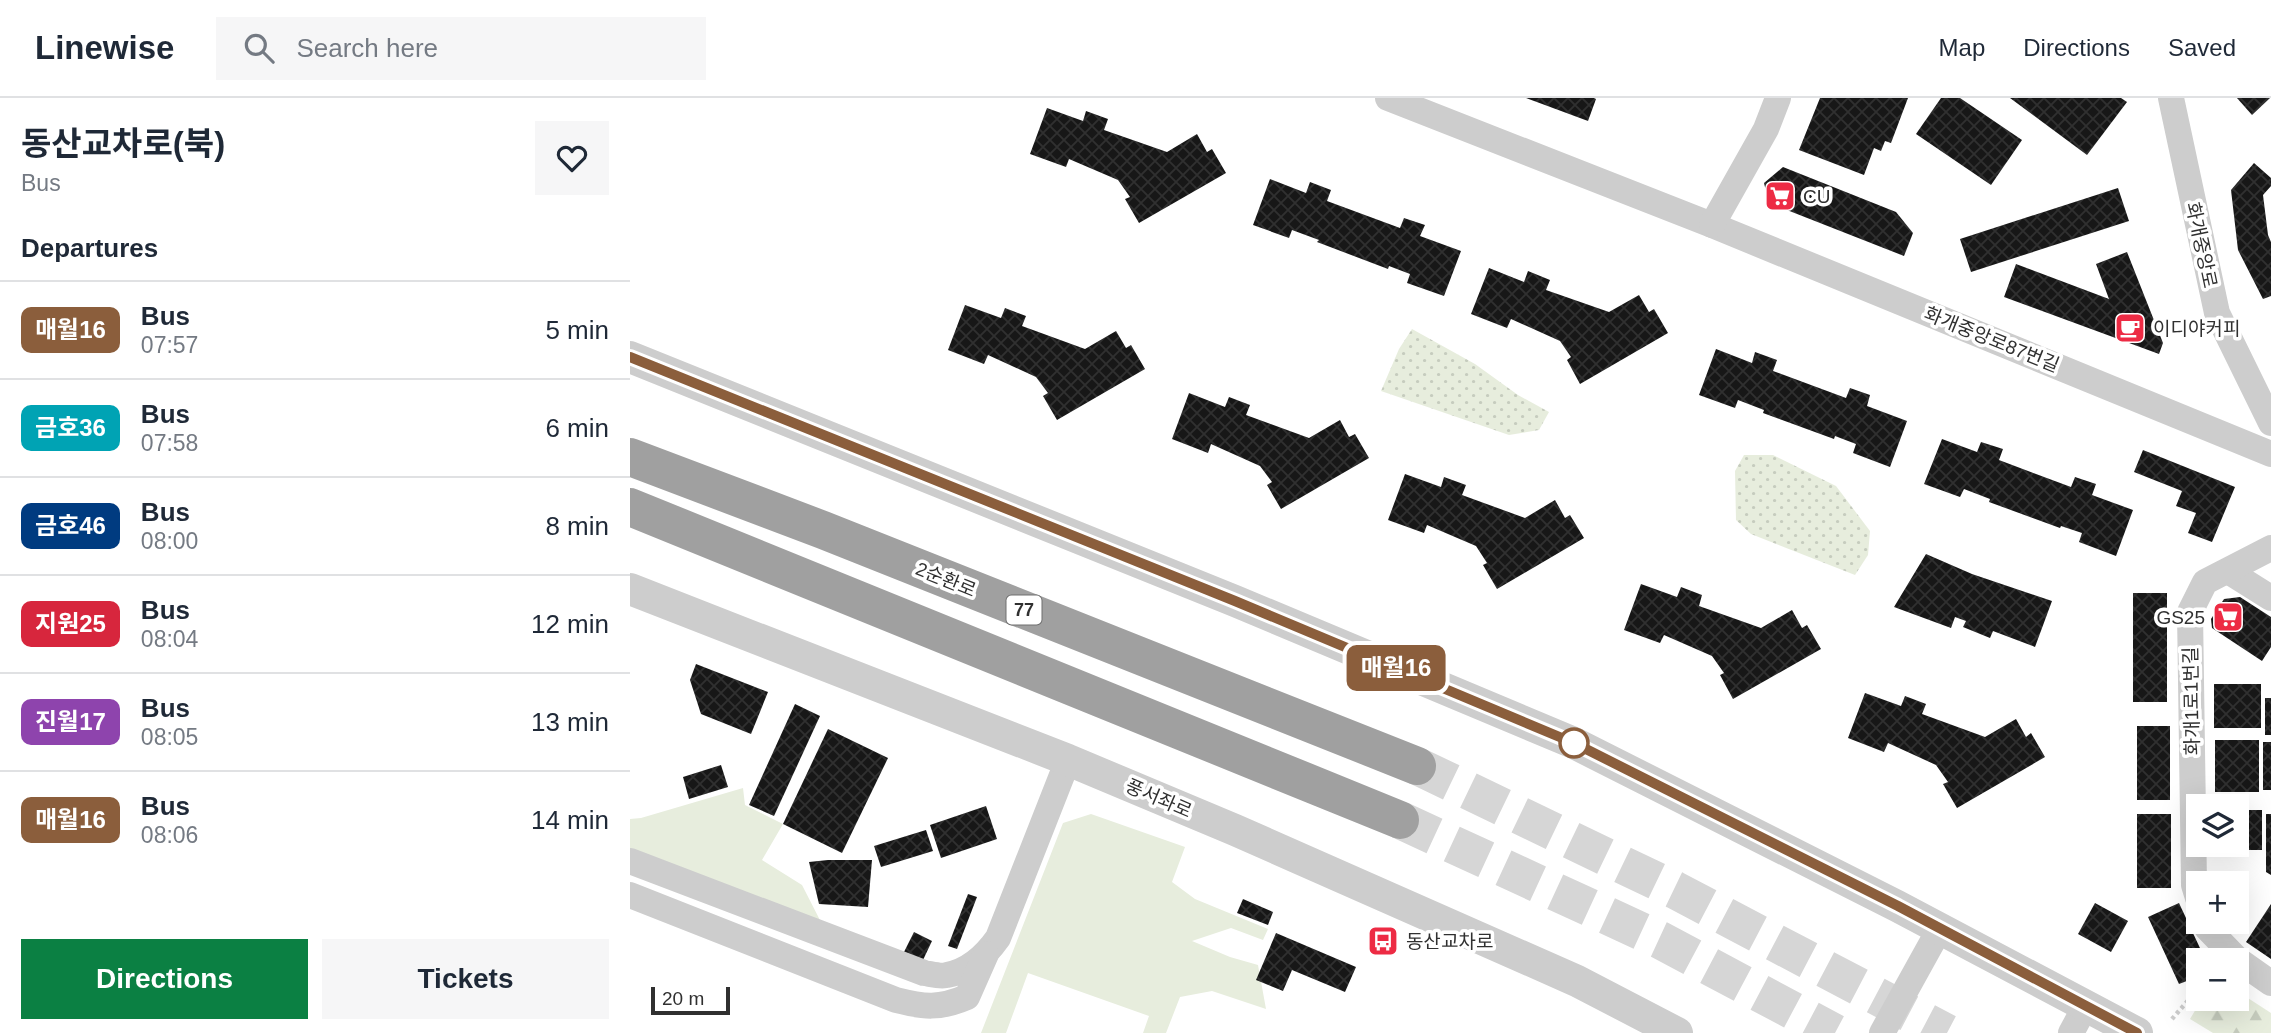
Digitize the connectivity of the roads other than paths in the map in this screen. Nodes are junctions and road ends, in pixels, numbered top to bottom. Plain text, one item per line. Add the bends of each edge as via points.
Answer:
1 (1388, 98) edge
2 (1778, 98) edge
3 (2171, 98) edge
4 (1712, 225) junction
5 (630, 357) edge
6 (2271, 423) edge
7 (630, 436) edge
8 (2271, 454) edge
9 (630, 457) edge
10 (630, 507) edge
11 (630, 524) edge
12 (823, 530) junction
13 (2271, 548) edge
14 (2228, 571) junction
15 (809, 579) junction
16 (630, 589) edge
17 (2271, 598) edge
18 (1068, 760) junction
19 (1417, 766) tunnel mouth
20 (1400, 820) tunnel mouth
21 (630, 861) edge
22 (2194, 871) edge
23 (630, 895) edge
24 (1940, 930) junction
25 (2213, 934) edge
26 (986, 954) junction
27 (2271, 983) edge
28 (2087, 1005) junction
29 (1678, 1033) edge
30 (1882, 1033) edge
31 (2071, 1033) edge
32 (2137, 1033) edge

1 - 4 street, 화개중앙로87번길
2 - 4 street via 1766,129
3 - 6 street, 화개중앙로 via 2217,313
4 - 8 street, 화개중앙로87번길
5 - 24 street via 1574,743
7 - 12 highway
9 - 12 highway, 2순환로 / 77
10 - 15 highway
11 - 15 highway
12 - 19 highway, 2순환로 / 77
13 - 14 street, 화개1로1번길
14 - 17 street
14 - 22 street, 화개1로1번길 via 2205,582 2190,612
15 - 20 highway
16 - 18 street, 풍서좌로
18 - 26 street via 998,938
18 - 29 street, 풍서좌로 via 1577,981
21 - 26 street via 924,973 946,976
23 - 26 street via 923,1007 967,997
24 - 28 street
24 - 30 street
25 - 27 street via 2238,960
28 - 31 street
28 - 32 street

